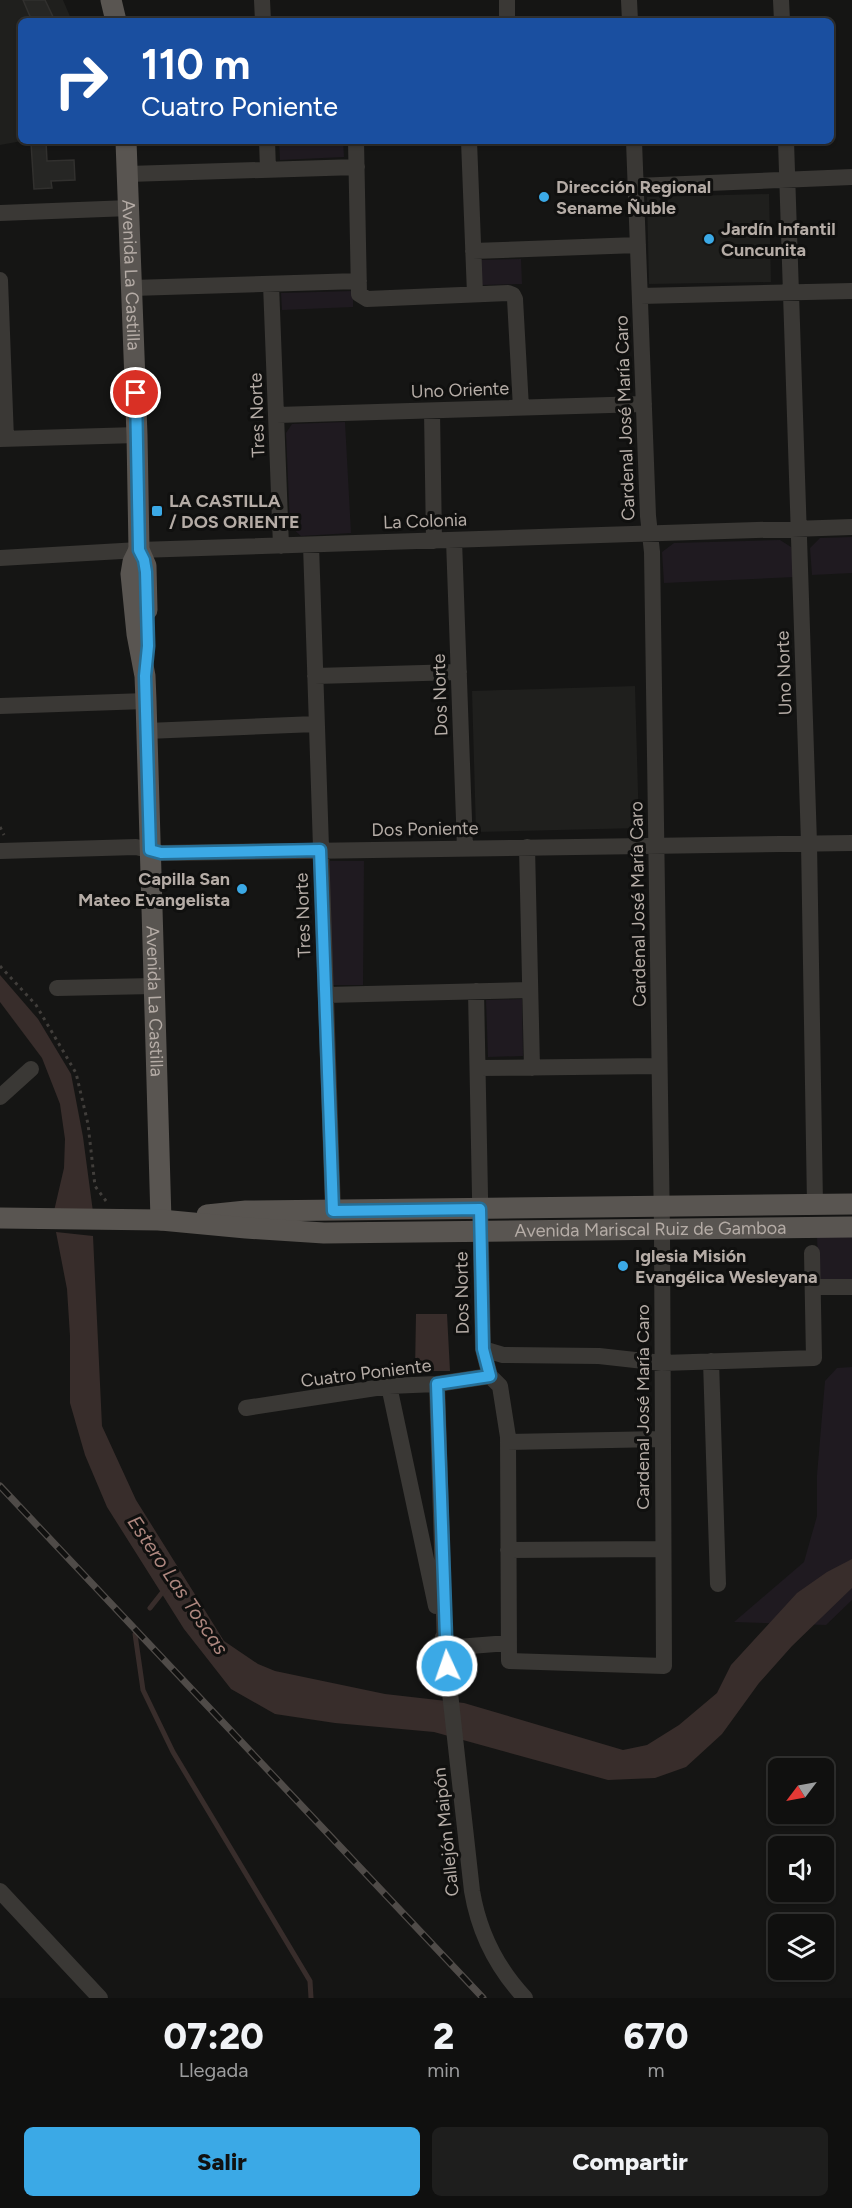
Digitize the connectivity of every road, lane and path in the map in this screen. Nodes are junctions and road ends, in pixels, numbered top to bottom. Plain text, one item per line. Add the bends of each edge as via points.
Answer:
1 (111, 0) edge
2 (262, 0) edge
3 (507, 0) edge
4 (629, 0) edge
5 (781, 0) edge
6 (115, 18) edge
7 (263, 18) edge
8 (507, 18) edge
9 (630, 18) edge
10 (782, 18) edge
11 (126, 144) edge
12 (267, 144) edge
13 (356, 144) edge
14 (469, 144) edge
15 (634, 144) edge
16 (786, 144) edge
17 (357, 166) junction
18 (268, 169) junction
19 (128, 174) junction
20 (852, 177) edge
21 (787, 180) junction
22 (636, 186) junction
23 (130, 208) junction
24 (0, 213) edge
25 (638, 245) junction
26 (473, 251) junction
27 (0, 280) edge
28 (272, 284) junction
29 (132, 288) junction
30 (360, 289) junction
31 (852, 291) edge
32 (791, 292) junction
33 (475, 294) junction
34 (640, 296) junction
35 (1, 325) edge
36 (644, 404) junction
37 (521, 408) junction
38 (432, 411) junction
39 (276, 416) junction
40 (137, 435) junction
41 (3, 439) edge
42 (852, 527) edge
43 (799, 528) junction
44 (650, 533) junction
45 (454, 540) junction
46 (434, 541) junction
47 (311, 545) junction
48 (281, 546) junction
49 (139, 550) junction
50 (0, 558) edge
51 (459, 672) junction
52 (315, 676) junction
53 (146, 701) junction
54 (0, 705) edge
55 (316, 724) junction
56 (147, 731) junction
57 (809, 843) junction
58 (852, 843) edge
59 (656, 845) junction
60 (527, 847) junction
61 (465, 848) junction
62 (150, 850) junction
63 (320, 850) junction
64 (0, 851) edge
65 (0, 966) edge
66 (154, 986) junction
67 (57, 988) dead end
68 (530, 990) junction
69 (476, 991) junction
70 (326, 995) junction
71 (659, 1066) junction
72 (478, 1068) junction
73 (532, 1068) junction
74 (31, 1069) dead end
75 (0, 1097) edge
76 (815, 1204) junction
77 (852, 1204) edge
78 (662, 1206) junction
79 (480, 1209) junction
80 (333, 1211) junction
81 (0, 1218) edge
82 (116, 1219) junction
83 (161, 1220) junction
84 (852, 1227) edge
85 (662, 1230) junction
86 (481, 1231) junction
87 (812, 1253) dead end
88 (813, 1287) junction
89 (852, 1287) edge
90 (483, 1349) junction
91 (711, 1361) junction
92 (662, 1363) junction
93 (490, 1376) junction
94 (437, 1384) junction
95 (389, 1386) junction
96 (246, 1408) dead end
97 (663, 1439) junction
98 (508, 1442) junction
99 (663, 1549) junction
100 (508, 1550) junction
101 (718, 1584) dead end
102 (508, 1643) junction
103 (445, 1648) junction
104 (509, 1661) joint
105 (0, 1892) edge
106 (100, 1998) edge
107 (525, 1998) edge

1 - 6 main road
2 - 7 street
3 - 8 street
4 - 9 street
5 - 10 street
11 - 19 main road, Avenida La Castilla
12 - 18 street
13 - 17 street
14 - 26 street
15 - 22 street, Cardenal José María Caro
16 - 21 street, Uno Norte
17 - 18 street
17 - 30 street
18 - 19 street
19 - 23 main road, Avenida La Castilla
20 - 21 street
21 - 22 street
21 - 32 street, Uno Norte
22 - 25 street, Cardenal José María Caro
23 - 24 street
23 - 29 main road, Avenida La Castilla
25 - 26 street
25 - 34 street, Cardenal José María Caro
26 - 33 street
27 - 35 street
28 - 29 street
28 - 30 street
28 - 39 street, Tres Norte
29 - 40 main road, Avenida La Castilla
30 - 33 street via 367,299
31 - 32 street
32 - 34 street
32 - 43 street, Uno Norte
33 - 37 street via 513,295
34 - 36 street, Cardenal José María Caro
35 - 41 street
36 - 37 street, Uno Oriente
36 - 44 street, Cardenal José María Caro
37 - 38 street, Uno Oriente
38 - 39 street, Uno Oriente
38 - 46 street
39 - 48 street, Tres Norte
40 - 41 street
40 - 49 main road, Avenida La Castilla
42 - 43 street, La Colonia
43 - 44 street, La Colonia
43 - 57 street, Uno Norte
44 - 45 street, La Colonia
44 - 59 street, Cardenal José María Caro
45 - 46 street, La Colonia
45 - 51 street, Dos Norte
46 - 47 street, La Colonia
47 - 48 street, La Colonia
47 - 52 street, Tres Norte
48 - 49 street, La Colonia
49 - 50 street, La Colonia
49 - 53 main road, Avenida La Castilla via 146,572
51 - 52 street
51 - 61 street, Dos Norte
52 - 55 street, Tres Norte
53 - 54 street
53 - 56 main road, Avenida La Castilla
55 - 56 street
55 - 63 street, Tres Norte
56 - 62 main road, Avenida La Castilla
57 - 58 street, Dos Poniente
57 - 59 street, Dos Poniente
57 - 76 street, Uno Norte
59 - 60 street, Dos Poniente
59 - 71 street, Cardenal José María Caro
60 - 61 street, Dos Poniente
60 - 68 street
61 - 63 street, Dos Poniente
62 - 63 street, Dos Poniente
62 - 64 street, Dos Poniente via 136,847
62 - 66 main road, Avenida La Castilla
63 - 70 street, Tres Norte
65 - 82 path via 36,1005 76,1072 88,1124 95,1186
66 - 67 street
66 - 83 main road, Avenida La Castilla
68 - 69 street
68 - 73 street
69 - 70 street
69 - 72 street, Dos Norte
70 - 80 street, Tres Norte
71 - 73 street
71 - 78 street, Cardenal José María Caro
72 - 73 street
72 - 79 street, Dos Norte
74 - 75 street
76 - 77 main road, Avenida Mariscal Ruiz de Gamboa
76 - 78 main road, Avenida Mariscal Ruiz de Gamboa
78 - 79 main road, Avenida Mariscal Ruiz de Gamboa
78 - 85 street, Cardenal José María Caro
79 - 80 main road, Avenida Mariscal Ruiz de Gamboa
79 - 86 street, Dos Norte
80 - 83 main road, Avenida Mariscal Ruiz de Gamboa via 246,1211
81 - 82 main road, Avenida Mariscal Ruiz de Gamboa
82 - 83 main road, Avenida Mariscal Ruiz de Gamboa
83 - 86 main road, Avenida Mariscal Ruiz de Gamboa via 324,1233
84 - 85 main road, Avenida Mariscal Ruiz de Gamboa
85 - 86 main road, Avenida Mariscal Ruiz de Gamboa
85 - 92 street, Cardenal José María Caro
86 - 90 street, Dos Norte
87 - 88 street
88 - 89 street
88 - 91 street via 814,1358
90 - 92 street via 503,1355 599,1356
90 - 93 street, Dos Norte
91 - 92 street
91 - 101 street
92 - 97 street, Cardenal José María Caro
93 - 94 street, Cuatro Poniente
93 - 98 street, Dos Norte via 500,1386
94 - 95 street, Cuatro Poniente
94 - 103 street, Callejón Maipón
95 - 96 street, Cuatro Poniente
95 - 103 street, Callejón Maipón
97 - 98 street
97 - 99 street, Cardenal José María Caro
98 - 100 street, Dos Norte
99 - 100 street
99 - 104 street, Cardenal José María Caro via 664,1666
100 - 102 street, Dos Norte
102 - 103 street
102 - 104 street, Dos Norte
103 - 107 street, Callejón Maipón via 477,1916 493,1956
105 - 106 street

